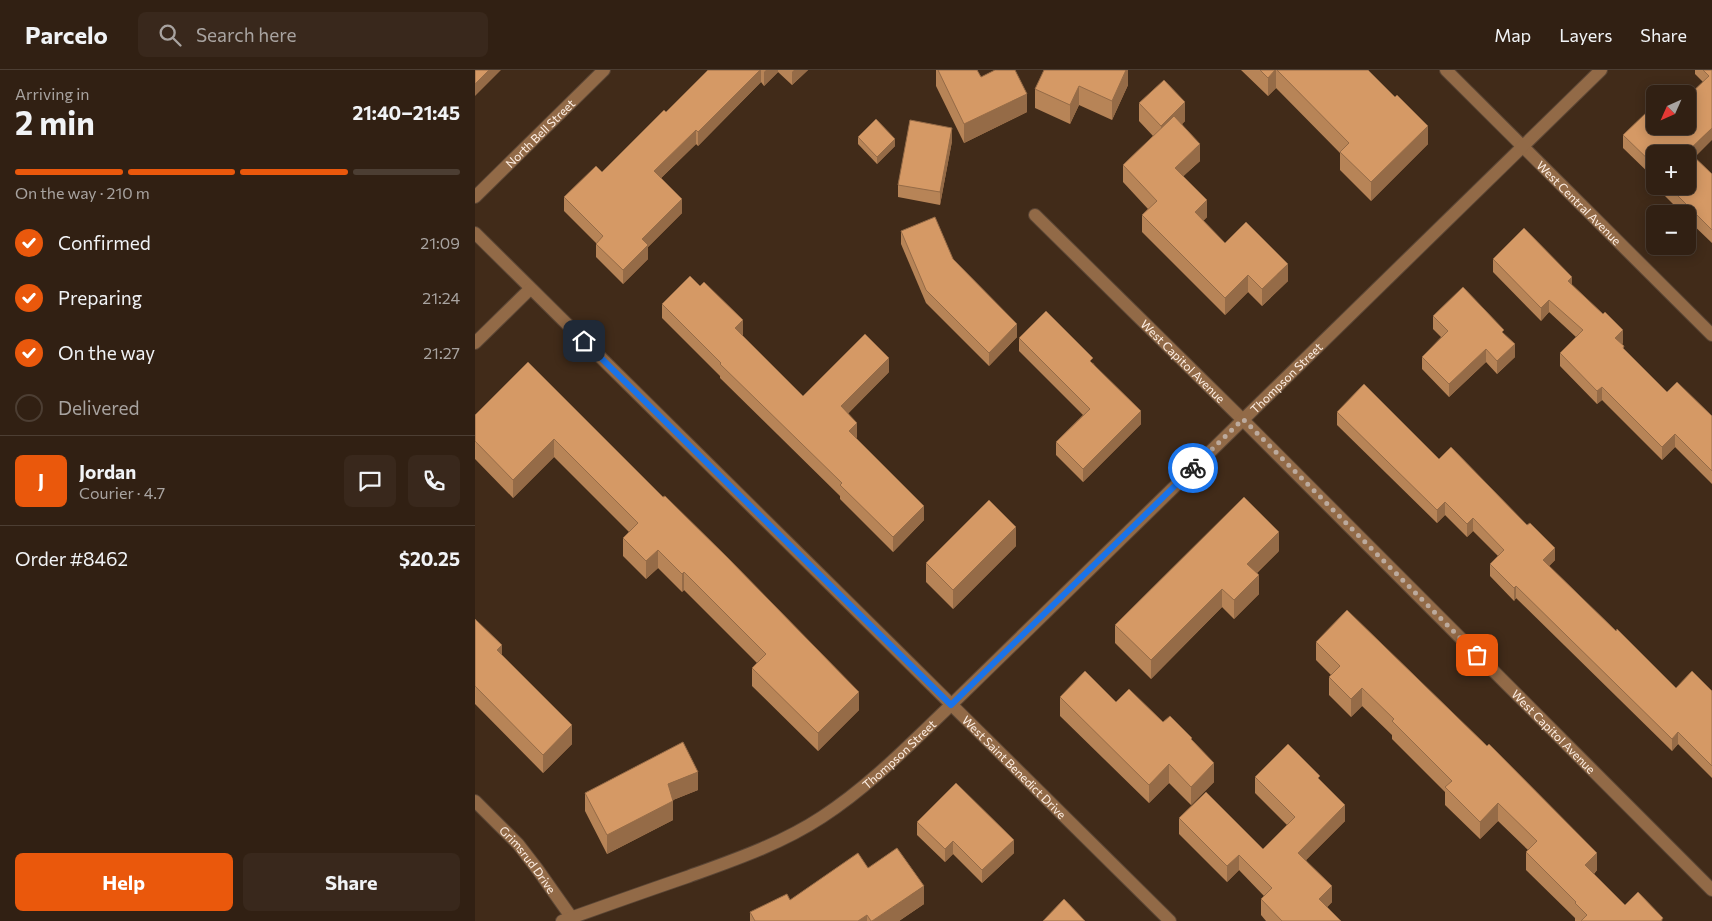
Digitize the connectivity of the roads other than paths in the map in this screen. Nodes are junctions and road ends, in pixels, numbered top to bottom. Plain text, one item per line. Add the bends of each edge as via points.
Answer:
1 (604, 70) edge
2 (1446, 70) edge
3 (1601, 70) edge
4 (1523, 147) junction
5 (475, 197) edge
6 (1035, 214) dead end
7 (475, 234) edge
8 (530, 289) junction
9 (1712, 335) edge
10 (475, 343) edge
11 (1243, 419) junction
12 (951, 705) junction
13 (475, 801) edge
14 (1712, 890) edge
15 (570, 920) edge
16 (1170, 921) edge

1 - 5 street, North Bell Street
2 - 4 street, West Central Avenue
3 - 4 street, Thompson Street
4 - 9 street, West Central Avenue
4 - 11 street, Thompson Street
6 - 11 street, West Capitol Avenue
7 - 8 street, West Saint Benedict Drive
8 - 10 street
8 - 12 street, West Saint Benedict Drive
11 - 12 street, Thompson Street
11 - 14 street, West Capitol Avenue
12 - 15 street, Thompson Street via 855,794 785,838 742,858
12 - 16 street, West Saint Benedict Drive
13 - 15 street, Grimsrud Drive via 518,844

